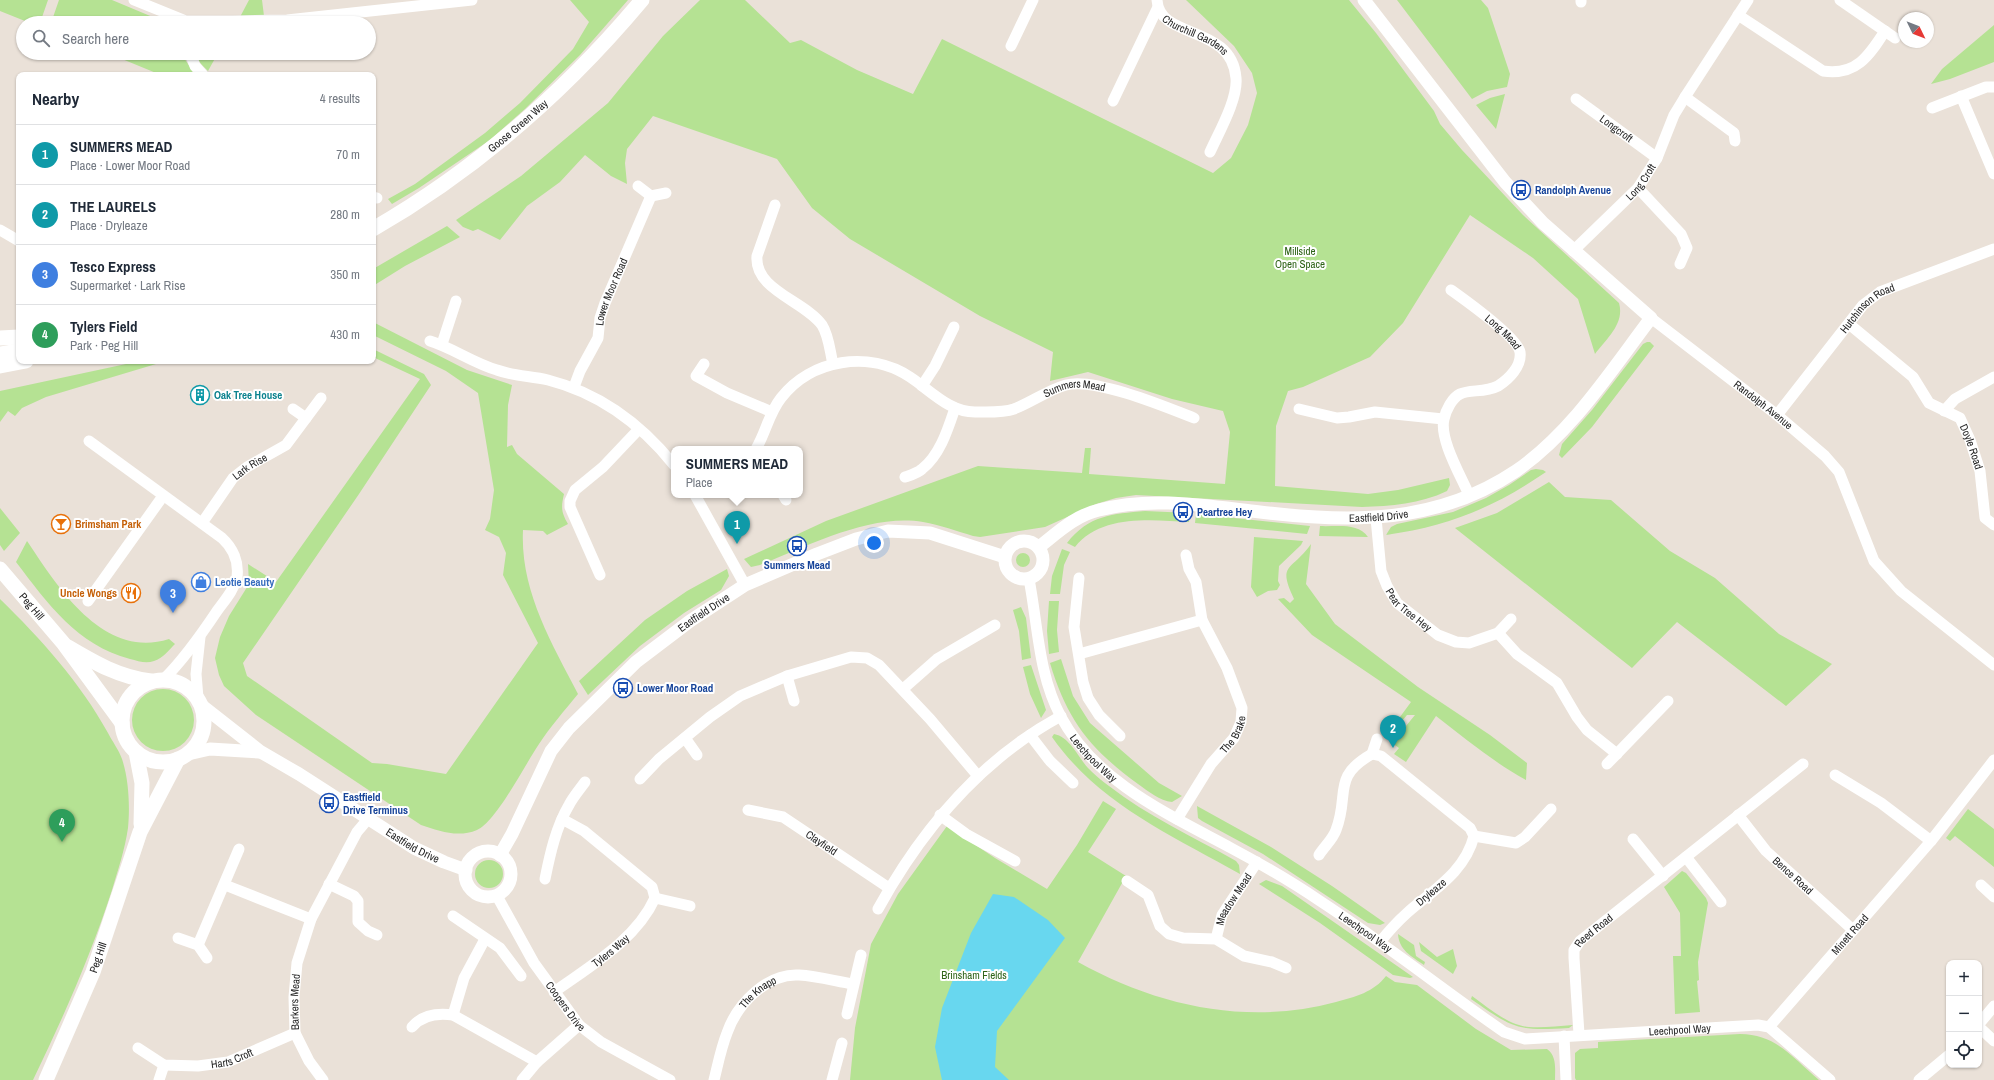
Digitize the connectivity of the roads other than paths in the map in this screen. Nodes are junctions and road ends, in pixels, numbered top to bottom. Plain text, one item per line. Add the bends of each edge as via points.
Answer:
1 (134, 0) edge
2 (472, 0) edge
3 (642, 0) edge
4 (1033, 0) edge
5 (1364, 0) edge
6 (1748, 0) edge
7 (1840, 0) edge
8 (1157, 4) edge
9 (1738, 15) junction
10 (172, 16) edge
11 (324, 16) edge
12 (1885, 31) junction
13 (1896, 38) dead end
14 (1011, 46) dead end
15 (193, 60) edge
16 (201, 72) edge
17 (1994, 87) edge
18 (1961, 96) junction
19 (1685, 97) junction
20 (1576, 99) dead end
21 (1113, 101) dead end
22 (1932, 108) dead end
23 (1735, 141) dead end
24 (1210, 152) dead end
25 (1657, 158) junction
26 (1994, 174) edge
27 (638, 186) dead end
28 (1638, 188) junction
29 (666, 193) dead end
30 (651, 196) junction
31 (775, 205) dead end
32 (376, 227) edge
33 (0, 230) edge
34 (16, 238) edge
35 (1994, 249) edge
36 (1573, 251) junction
37 (1680, 264) dead end
38 (1451, 290) dead end
39 (456, 301) dead end
40 (1651, 318) junction
41 (1848, 324) junction
42 (954, 327) dead end
43 (16, 337) edge
44 (0, 338) edge
45 (430, 341) dead end
46 (442, 344) junction
47 (16, 351) edge
48 (0, 354) edge
49 (16, 363) edge
50 (704, 364) dead end
51 (833, 364) junction
52 (0, 366) edge
53 (1994, 377) edge
54 (922, 386) junction
55 (574, 387) junction
56 (321, 398) dead end
57 (955, 408) junction
58 (293, 409) dead end
59 (1299, 409) dead end
60 (1944, 411) junction
61 (772, 412) junction
62 (1777, 416) junction
63 (306, 418) junction
64 (1194, 418) dead end
65 (1444, 419) junction
66 (640, 428) junction
67 (89, 441) dead end
68 (757, 446) edge
69 (671, 462) edge
70 (905, 477) dead end
71 (1469, 495) junction
72 (163, 496) junction
73 (699, 498) edge
74 (1376, 518) junction
75 (202, 523) junction
76 (1994, 525) edge
77 (1039, 547) junction
78 (1186, 555) dead end
79 (1005, 557) junction
80 (0, 569) edge
81 (600, 575) dead end
82 (1079, 578) dead end
83 (1029, 579) junction
84 (745, 585) junction
85 (88, 601) dead end
86 (1511, 619) dead end
87 (1202, 620) junction
88 (995, 625) dead end
89 (1498, 633) junction
90 (200, 637) junction
91 (64, 644) junction
92 (1079, 654) junction
93 (1994, 665) edge
94 (787, 676) junction
95 (158, 680) junction
96 (903, 689) junction
97 (199, 701) junction
98 (794, 701) dead end
99 (1668, 701) dead end
100 (1061, 716) junction
101 (122, 723) junction
102 (1030, 735) junction
103 (1120, 736) dead end
104 (684, 738) junction
105 (1377, 739) dead end
106 (136, 752) junction
107 (261, 752) junction
108 (1372, 754) junction
109 (1617, 754) junction
110 (697, 755) dead end
111 (183, 756) junction
112 (1994, 760) edge
113 (1607, 764) dead end
114 (1803, 764) dead end
115 (1835, 775) dead end
116 (978, 776) junction
117 (640, 779) dead end
118 (585, 782) dead end
119 (1073, 783) dead end
120 (1551, 809) dead end
121 (748, 810) dead end
122 (940, 815) junction
123 (1738, 815) junction
124 (368, 819) junction
125 (562, 819) junction
126 (1177, 819) junction
127 (140, 832) junction
128 (1474, 836) junction
129 (1633, 838) dead end
130 (1931, 841) junction
131 (239, 849) dead end
132 (500, 854) junction
133 (1319, 855) dead end
134 (1686, 857) junction
135 (1015, 861) dead end
136 (1257, 862) junction
137 (466, 870) junction
138 (1663, 876) junction
139 (545, 879) dead end
140 (1127, 881) dead end
141 (329, 884) junction
142 (225, 885) junction
143 (1981, 885) dead end
144 (889, 888) junction
145 (496, 896) junction
146 (1994, 897) edge
147 (655, 898) junction
148 (1721, 902) dead end
149 (690, 906) dead end
150 (878, 909) dead end
151 (453, 916) dead end
152 (311, 918) junction
153 (1853, 930) junction
154 (377, 935) dead end
155 (178, 938) dead end
156 (485, 939) junction
157 (1216, 939) junction
158 (1380, 942) junction
159 (198, 945) junction
160 (861, 955) dead end
161 (207, 958) dead end
162 (1286, 968) dead end
163 (521, 976) dead end
164 (853, 984) junction
165 (554, 992) junction
166 (1994, 1006) edge
167 (847, 1014) dead end
168 (453, 1015) junction
169 (1982, 1021) edge
170 (579, 1025) junction
171 (412, 1027) dead end
172 (1769, 1027) junction
173 (1982, 1028) edge
174 (295, 1033) junction
175 (1579, 1034) junction
176 (1564, 1036) junction
177 (1994, 1041) edge
178 (842, 1042) dead end
179 (138, 1048) dead end
180 (1946, 1058) edge
181 (537, 1062) junction
182 (164, 1065) junction
183 (46, 1080) edge
184 (159, 1080) edge
185 (323, 1080) edge
186 (522, 1080) edge
187 (670, 1080) edge
188 (714, 1080) edge
189 (832, 1080) edge
190 (1566, 1080) edge
191 (1830, 1080) edge
192 (1919, 1080) edge

1 - 10 street
2 - 11 street
3 - 32 main road, Goose Green Way via 567,83 510,135 451,180
4 - 14 street
5 - 36 street, Randolph Avenue via 1505,182
6 - 9 street, Long Croft
7 - 12 street
8 - 21 street, Churchill Gardens
8 - 24 street, Churchill Gardens via 1166,20 1204,36 1223,48 1232,63 1236,78 1234,97
9 - 12 street via 1823,71 1835,73 1862,62
9 - 19 street, Long Croft
12 - 13 street
15 - 16 street
17 - 18 street via 1986,87
18 - 22 street
18 - 26 street
19 - 23 street via 1734,133
19 - 25 street, Long Croft via 1674,115
20 - 25 street, Longcroft
25 - 28 street, Long Croft
27 - 30 street
28 - 36 street, Long Croft
28 - 37 street via 1682,234 1687,248
29 - 30 street
30 - 55 street, Lower Moor Road via 605,303 598,338
31 - 51 street via 757,256 758,271 772,286 823,326
33 - 34 street
35 - 41 street, Hutchinson Road via 1880,292 1863,305
36 - 40 street, Randolph Avenue
38 - 65 street, Long Mead via 1492,320 1515,343 1520,351 1520,360 1511,376 1499,385 1485,391 1460,394 1451,402
39 - 46 street
40 - 62 street, Randolph Avenue
40 - 71 street, Eastfield Drive via 1564,429 1516,470
41 - 60 street, Doyle Road via 1914,377 1929,403
41 - 62 street, Hutchinson Road
42 - 54 street
43 - 44 main road
45 - 46 street
46 - 55 street via 499,371
47 - 48 main road
49 - 52 main road
50 - 61 street via 696,376 727,393
51 - 54 street, Summers Mead via 850,360 876,362 902,373
51 - 61 street, Summers Mead via 800,380 782,396
53 - 60 street via 1955,399
54 - 57 street, Summers Mead
55 - 66 street via 620,413
56 - 63 street, Lark Rise
57 - 64 street, Summers Mead via 973,412 1013,409 1056,388 1078,383 1108,388
57 - 70 street via 946,434 932,460 922,470
58 - 63 street
59 - 65 street via 1337,418 1375,412
60 - 76 street, Doyle Road via 1960,418 1970,440 1980,471 1985,518
61 - 68 street, Summers Mead
62 - 93 street, Randolph Avenue via 1825,456 1839,472 1874,560 1892,582
63 - 75 street, Lark Rise via 286,445 239,472
65 - 71 street, Long Mead via 1444,436
66 - 69 street
66 - 81 street via 603,467 575,490 570,501 570,507
67 - 72 street
71 - 74 street, Eastfield Drive via 1435,508
72 - 75 street
72 - 85 street
73 - 84 street
74 - 77 street, Eastfield Drive via 1315,517 1196,504 1144,503 1097,510 1071,522
74 - 89 street, Pear Tree Hey via 1381,571 1397,603 1438,635 1456,642 1469,643
75 - 90 street via 230,545 237,574 231,592
77 - 79 street via 1033,542 1019,541 1007,550
77 - 83 street via 1043,566
78 - 87 street, The Brake via 1189,569 1196,582
79 - 83 street via 1007,569 1011,574
79 - 84 street, Eastfield Drive via 930,533 888,531 856,539
80 - 91 main road, Peg Hill
82 - 92 street via 1074,627
83 - 100 street, Leechpool Way via 1041,661
84 - 132 street, Eastfield Drive via 690,621 636,662 569,728 551,751
86 - 89 street, Pear Tree Hey
87 - 92 street
87 - 126 street, The Brake via 1237,691 1242,708 1241,722 1234,738 1211,764
88 - 96 street via 937,659
89 - 109 street via 1517,654 1557,683 1587,730
90 - 95 street
90 - 97 street via 196,674
91 - 95 main road, Peg Hill via 106,669 136,679
91 - 101 main road, Peg Hill
92 - 103 street via 1088,698 1099,715
94 - 96 street via 851,657 867,658 879,665
94 - 98 street
94 - 104 street via 740,696
95 - 97 main road via 178,682 189,688
95 - 101 main road via 139,687 129,697 123,710
96 - 116 street
97 - 107 street, Eastfield Drive
97 - 111 main road via 204,722 202,735 197,745
99 - 109 street
100 - 102 street
100 - 126 street, Leechpool Way via 1078,742 1109,774 1141,798
101 - 106 main road via 125,737
102 - 116 street
102 - 119 street via 1050,761
104 - 110 street
104 - 117 street
105 - 108 street
106 - 111 main road via 155,762 167,762
106 - 127 main road via 142,783
107 - 111 street, Eastfield Drive via 210,749
107 - 124 street, Eastfield Drive
108 - 128 street via 1381,756 1426,792 1470,828
108 - 133 street via 1357,762 1348,773 1336,832
109 - 113 street
111 - 127 main road
112 - 130 street, Minett Road
114 - 123 street, Reed Road
115 - 130 street via 1881,803
116 - 122 street
118 - 125 street
120 - 128 street via 1525,838 1516,843
121 - 144 street, Clayfield via 784,817
122 - 135 street via 966,834
122 - 144 street
123 - 134 street, Reed Road
123 - 153 street, Bence Road via 1766,851
124 - 137 street, Eastfield Drive via 427,854
124 - 141 street, Barkers Mead via 357,832
125 - 139 street via 551,850
125 - 147 street via 584,831 652,888
126 - 136 street, Leechpool Way
127 - 183 main road, Peg Hill via 93,972
128 - 158 street, Dryleaze via 1471,848 1457,871 1407,913
129 - 138 street
130 - 153 street, Minett Road
131 - 142 street
132 - 137 street via 479,854
132 - 145 street via 506,860 511,876 506,888
134 - 138 street, Reed Road
134 - 148 street
136 - 157 street, Meadow Mead via 1222,915
136 - 158 street, Leechpool Way
137 - 145 street via 466,878 474,892 484,897
138 - 175 street, Reed Road via 1580,941 1574,950
140 - 157 street, Meadow Mead via 1148,894 1160,926 1169,934 1184,938
141 - 152 street, Barkers Mead
141 - 154 street via 354,896 358,901 358,922
142 - 152 street
142 - 159 street
143 - 146 street
144 - 150 street
145 - 165 street, Coopers Drive via 534,963
147 - 149 street
147 - 165 street, Tylers Way via 650,909 627,937
151 - 156 street
152 - 174 street, Barkers Mead via 297,963 294,997
153 - 172 street, Minett Road
155 - 159 street
156 - 163 street via 500,948
156 - 168 street via 464,978
157 - 162 street, Meadow Mead via 1244,956
158 - 176 street, Leechpool Way via 1504,1032 1525,1039
159 - 161 street
160 - 164 street
164 - 167 street
164 - 188 street, The Knapp via 798,975 780,977 764,985 748,999 734,1018 727,1032
165 - 170 street, Coopers Drive
166 - 169 street
168 - 171 street via 427,1017 418,1020
168 - 181 street
170 - 181 street
170 - 187 street, Coopers Drive via 601,1042
172 - 175 street, Leechpool Way via 1758,1025
172 - 191 street
173 - 177 street
174 - 182 street, Harts Croft via 228,1062 198,1066
174 - 185 street, Barkers Mead via 309,1061
175 - 176 street, Leechpool Way
176 - 190 street
178 - 189 street
179 - 182 street
180 - 192 street
181 - 186 street
182 - 184 street

